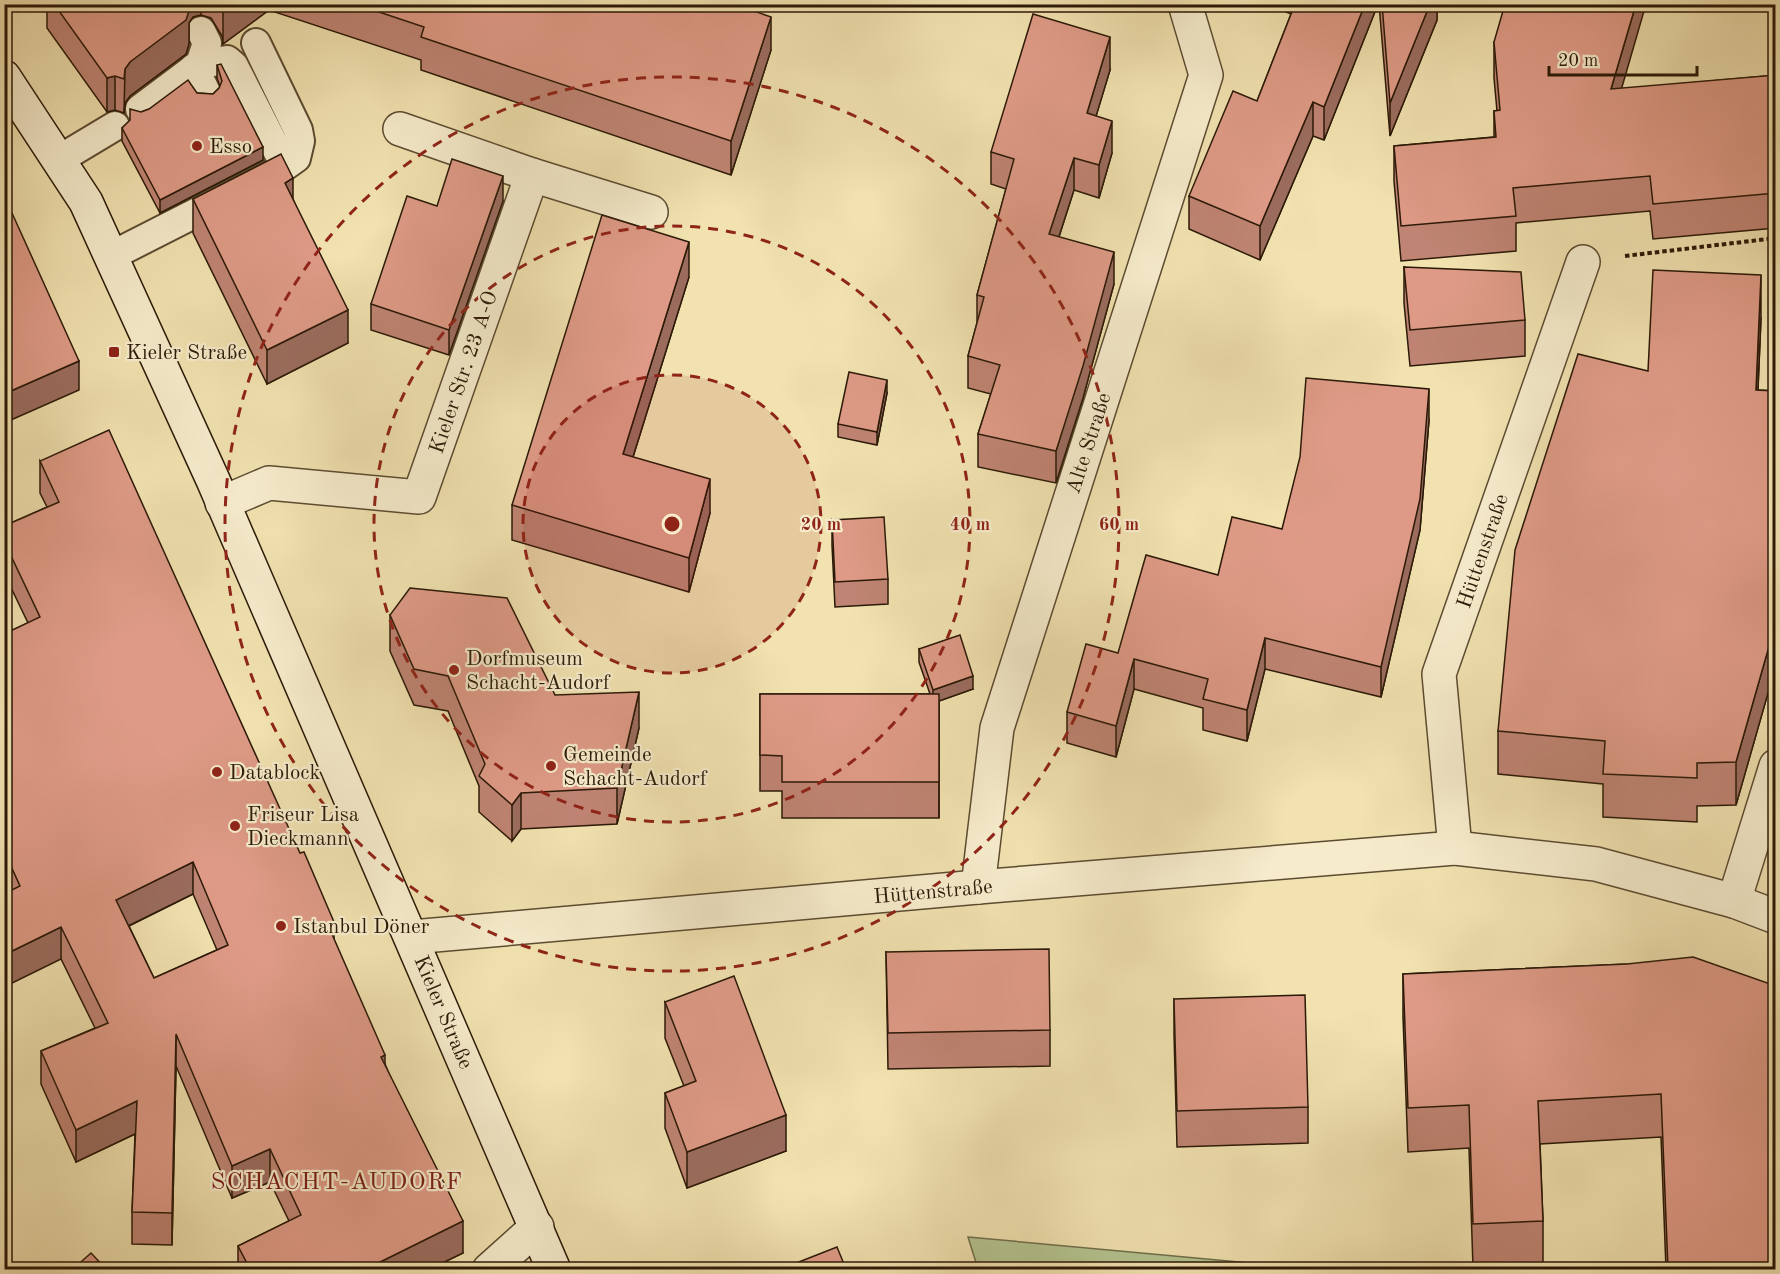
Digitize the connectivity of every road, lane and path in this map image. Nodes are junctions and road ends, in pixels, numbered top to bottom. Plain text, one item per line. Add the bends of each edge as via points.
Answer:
1 (1185, 4) edge
2 (201, 31) dead end
3 (4, 77) edge
4 (115, 126) dead end
5 (400, 129) dead end
6 (60, 159) junction
7 (532, 175) junction
8 (651, 212) dead end
9 (1776, 238) edge
10 (111, 256) junction
11 (1583, 262) joint
12 (222, 503) junction
13 (1776, 766) edge
14 (1455, 848) junction
15 (978, 887) junction
16 (1734, 901) junction
17 (1776, 917) edge
18 (412, 937) junction
19 (537, 1227) junction
20 (489, 1269) edge
21 (554, 1269) edge

1 - 15 street, Alte Straße via 1206,75 997,728
2 - 10 lane via 207,43 178,92 234,66 282,160 279,170 221,192
3 - 6 street, Kieler Straße
4 - 6 lane
5 - 7 street
6 - 10 street, Kieler Straße via 86,202
7 - 8 street
7 - 12 street, Kieler Str. 23 A-O via 419,497 269,483
9 - 11 path
10 - 12 street, Kieler Straße
11 - 14 street, Hüttenstraße via 1439,674
12 - 18 street, Kieler Straße
13 - 16 street
14 - 15 street, Hüttenstraße
14 - 16 street, Hüttenstraße via 1596,864
15 - 18 street, Hüttenstraße
16 - 17 street, Hüttenstraße
18 - 19 street, Kieler Straße
19 - 20 street
19 - 21 street, Kieler Straße

